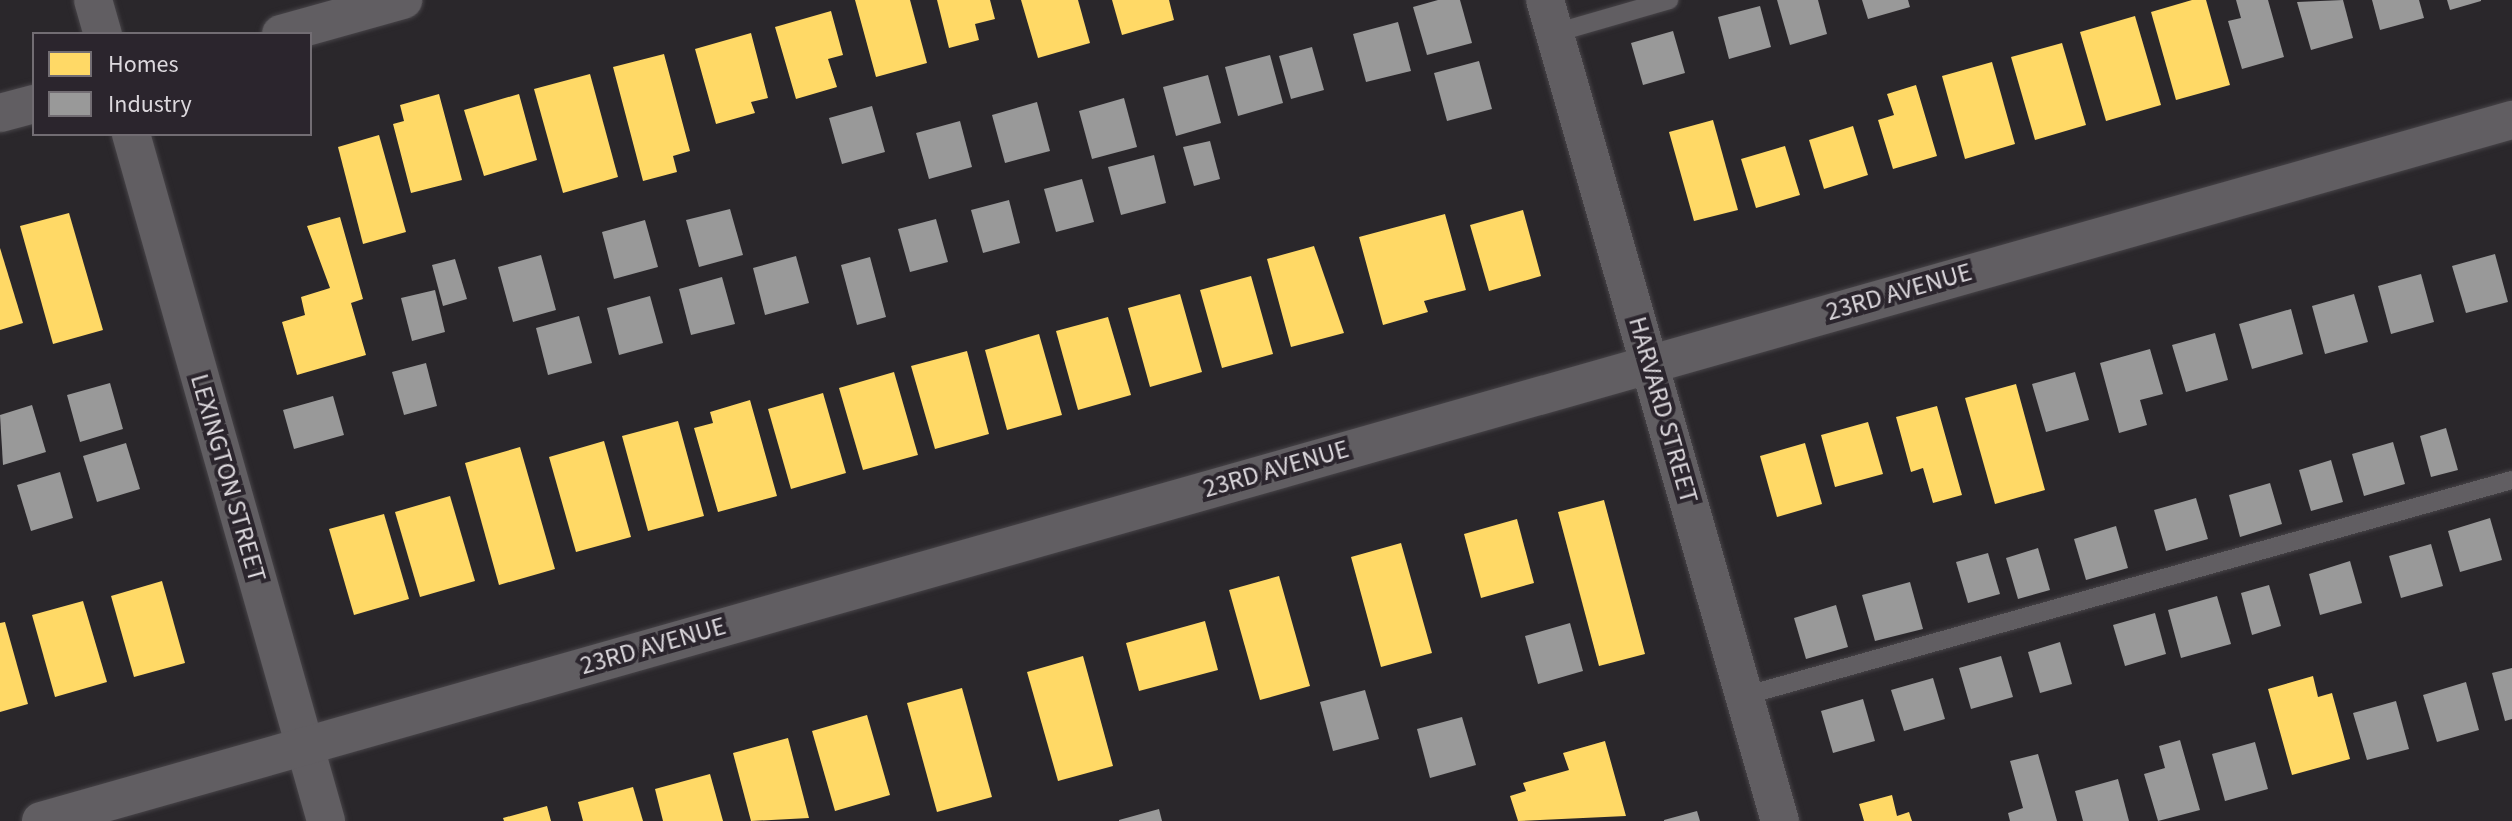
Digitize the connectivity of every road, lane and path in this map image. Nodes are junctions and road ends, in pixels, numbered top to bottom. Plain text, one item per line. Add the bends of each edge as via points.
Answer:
1 (93, 0) edge
2 (403, 0) edge
3 (1669, 0) edge
4 (1550, 16) edge
5 (102, 32) edge
6 (288, 32) edge
7 (32, 105) edge
8 (0, 113) edge
9 (2512, 120) edge
10 (132, 136) edge
11 (1649, 363) junction
12 (2512, 480) edge
13 (1744, 696) junction
14 (304, 745) junction
15 (41, 821) edge
16 (326, 821) edge
17 (1780, 821) edge

1 - 5 street
2 - 6 street
3 - 4 lane
4 - 11 street, HARVARD STREET
7 - 8 street
9 - 11 street, 23RD AVENUE
10 - 14 street, LEXINGTON STREET
11 - 13 street, HARVARD STREET
11 - 14 street, 23RD AVENUE
12 - 13 lane
13 - 17 street, HARVARD STREET
14 - 15 street, 23RD AVENUE
14 - 16 street, LEXINGTON STREET

